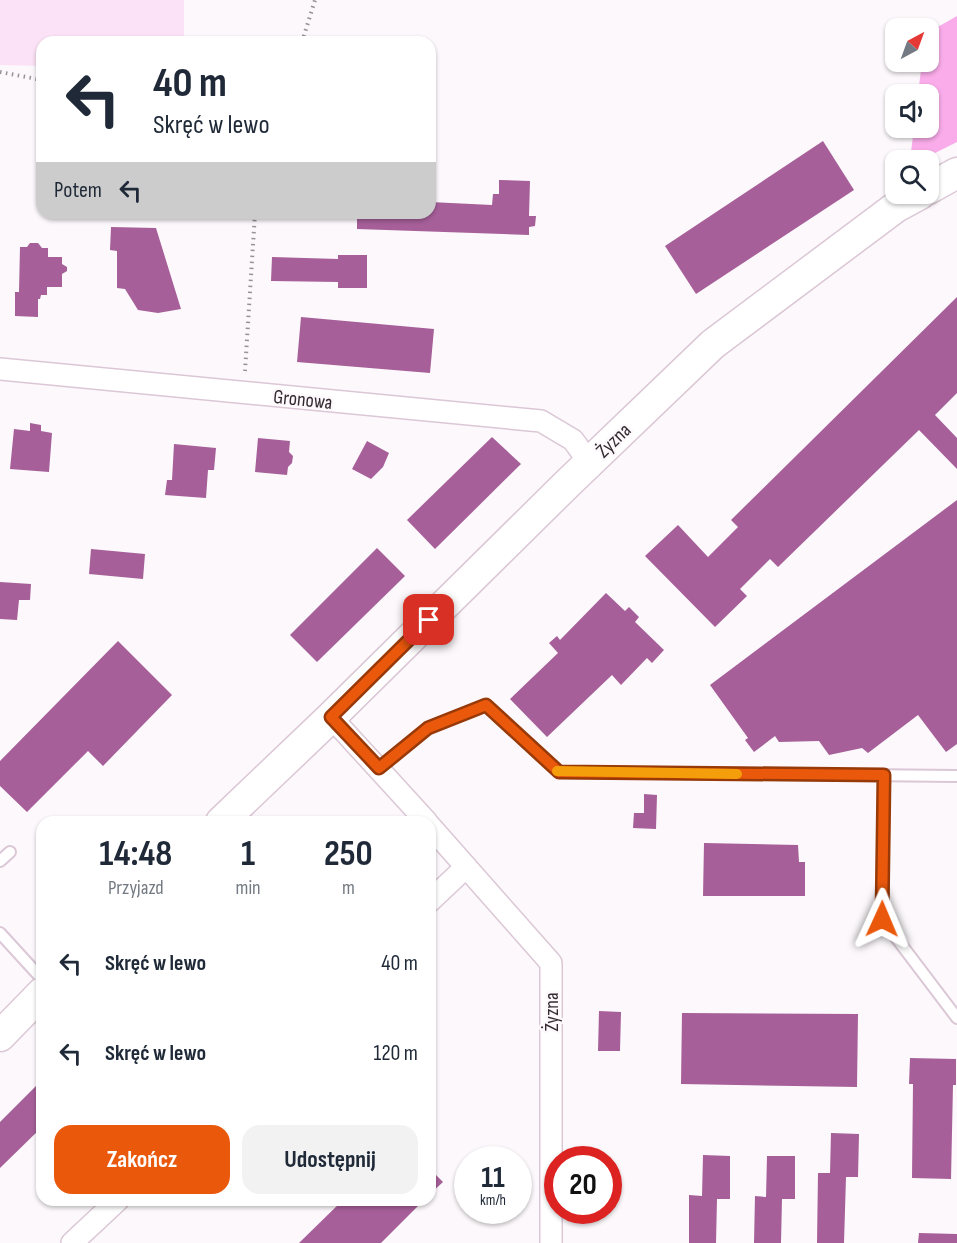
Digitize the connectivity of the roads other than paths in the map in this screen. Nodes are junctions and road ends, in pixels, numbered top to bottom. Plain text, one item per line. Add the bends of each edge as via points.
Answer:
1 (957, 173) edge
2 (939, 183) edge
3 (902, 204) edge
4 (0, 369) edge
5 (589, 462) junction
6 (331, 717) junction
7 (379, 768) junction
8 (884, 775) junction
9 (957, 776) edge
10 (227, 816) edge
11 (422, 816) edge
12 (436, 833) edge
13 (10, 852) dead end
14 (0, 861) edge
15 (466, 867) junction
16 (436, 895) edge
17 (0, 933) edge
18 (36, 972) edge
19 (36, 999) edge
20 (957, 1018) edge
21 (0, 1035) edge
22 (112, 1206) edge
23 (72, 1243) edge
24 (550, 1243) edge

1 - 2 street
3 - 5 street, Żyzna via 713,344
4 - 5 street, Gronowa via 541,421 573,440
5 - 6 street, Żyzna
6 - 7 street
6 - 10 street, Żyzna
7 - 8 lane via 428,728 486,705 559,772
7 - 11 street
8 - 9 lane
8 - 20 lane via 882,919
12 - 15 street, Żyzna
13 - 14 lane
15 - 16 street
15 - 24 street, Żyzna via 551,963
17 - 18 lane
19 - 21 street
22 - 23 street

